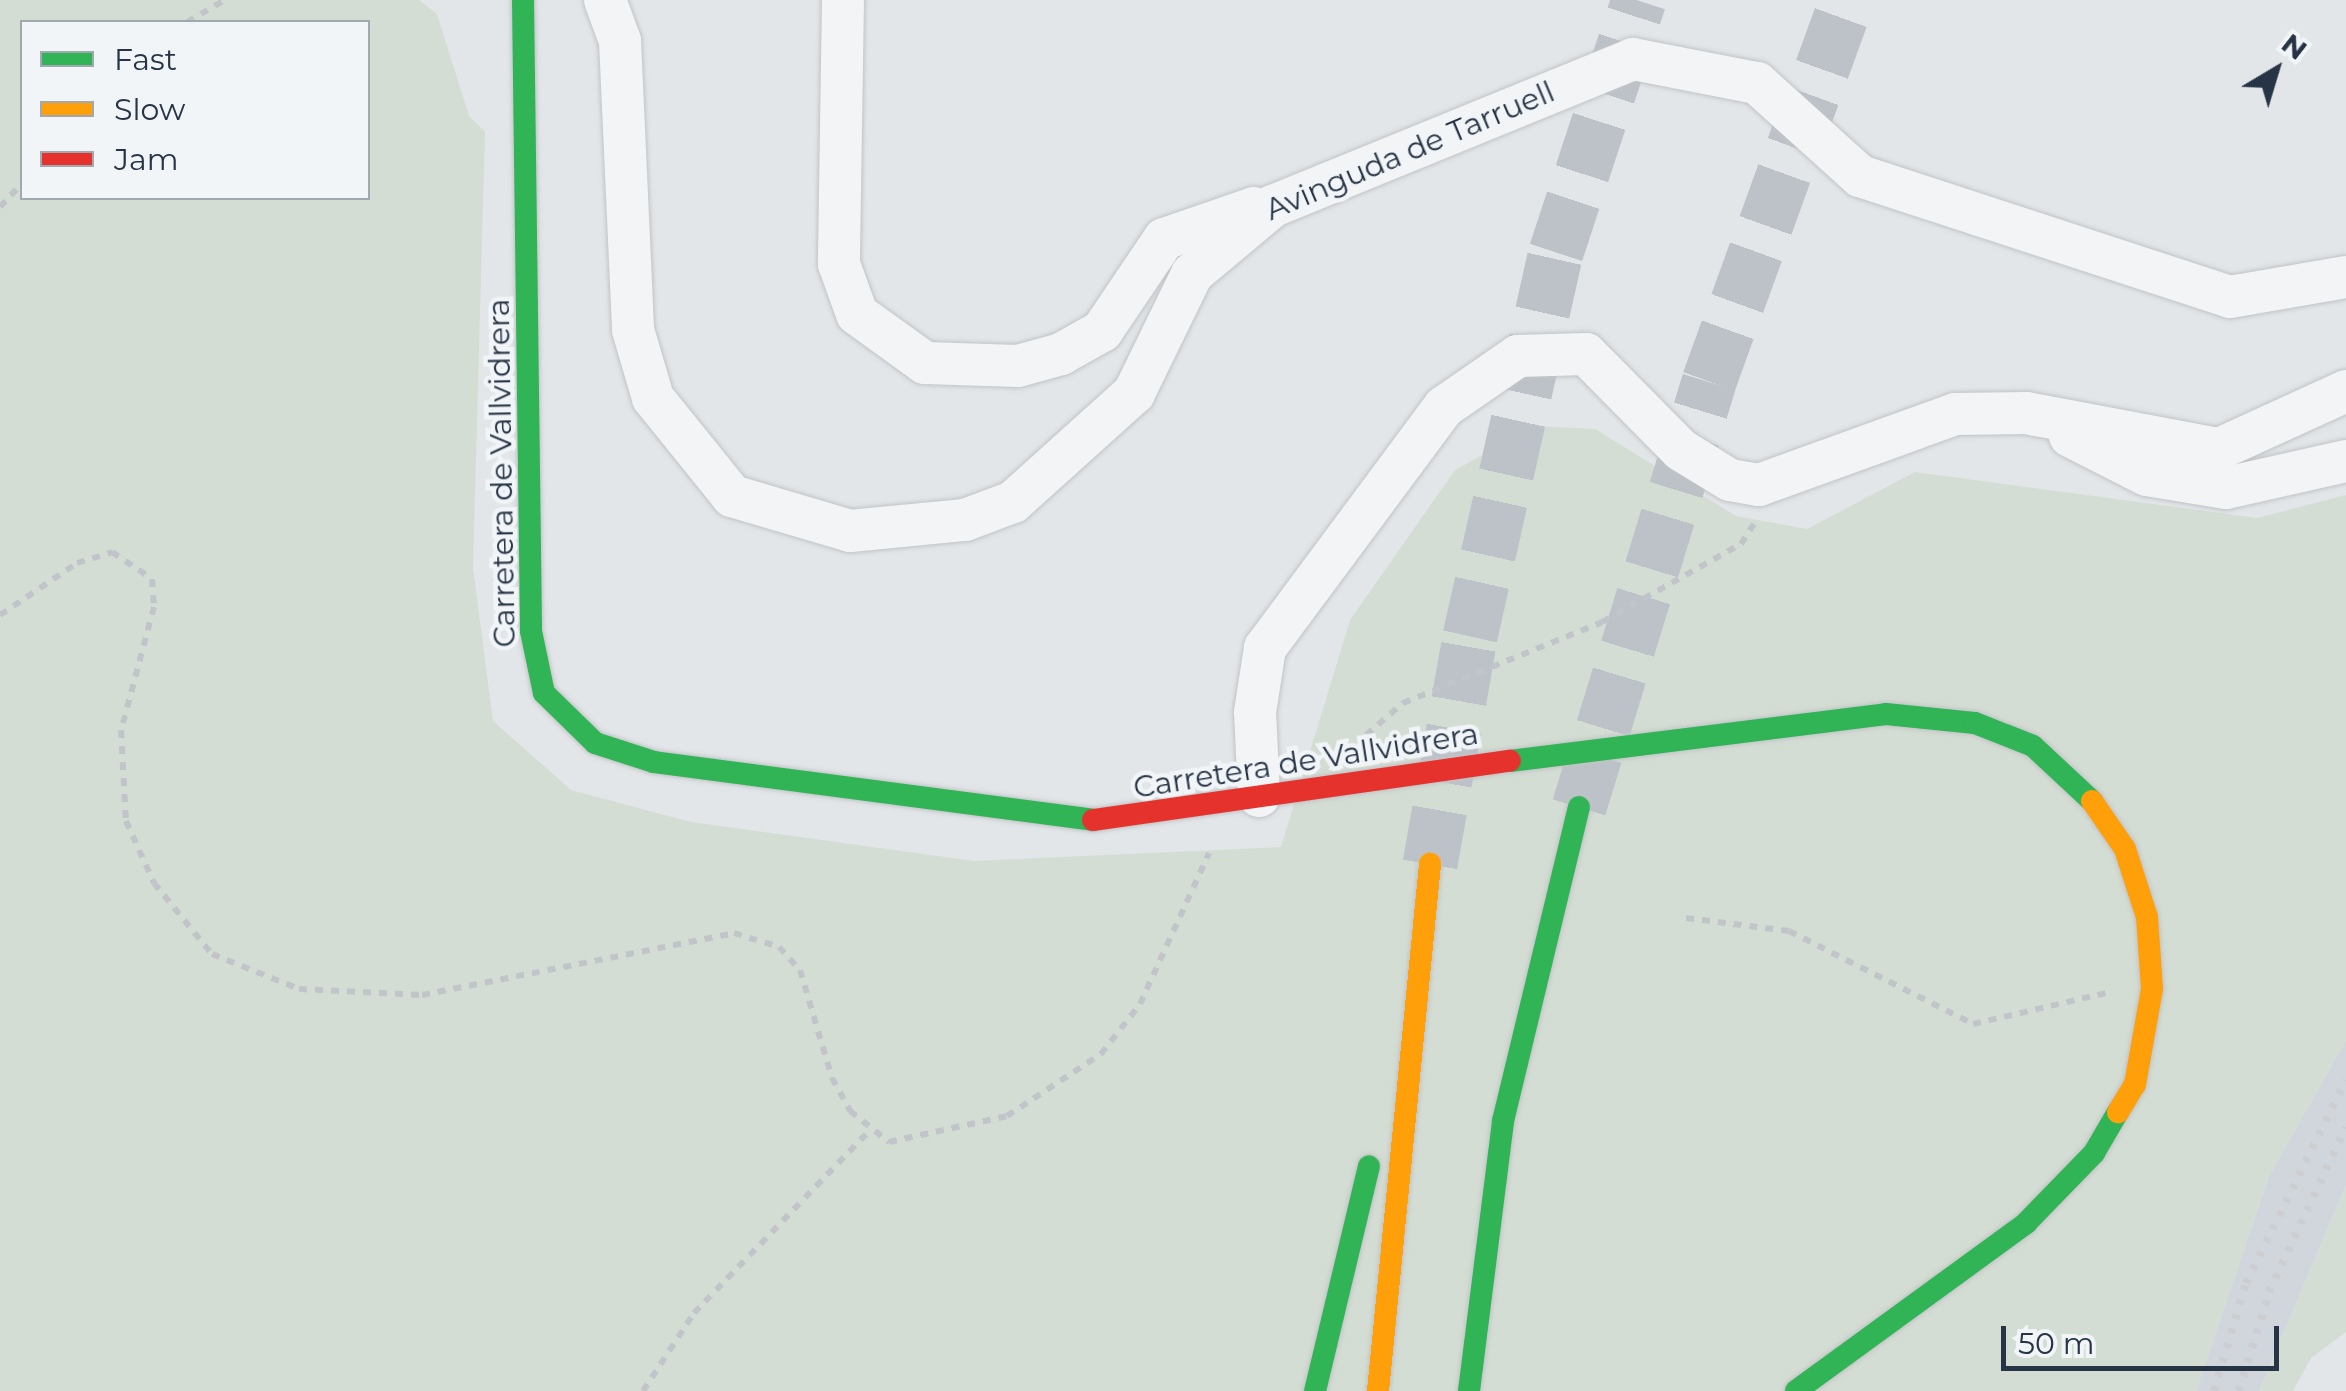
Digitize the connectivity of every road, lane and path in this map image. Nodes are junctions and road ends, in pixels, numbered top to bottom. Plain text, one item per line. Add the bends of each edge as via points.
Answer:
1 (224, 0) edge
2 (523, 0) edge
3 (604, 0) edge
4 (843, 0) edge
5 (190, 20) edge
6 (20, 185) edge
7 (0, 206) edge
8 (1273, 206) junction
9 (2346, 277) edge
10 (2346, 391) edge
11 (2026, 413) junction
12 (2346, 460) edge
13 (1781, 480) junction
14 (0, 615) edge
15 (1359, 741) dead end
16 (1245, 798) junction
17 (1579, 808) tunnel mouth
18 (1430, 864) tunnel mouth
19 (1686, 918) dead end
20 (2152, 989) junction
21 (1408, 1018) junction
22 (1528, 1018) junction
23 (869, 1131) junction
24 (1508, 1299) dead end
25 (1861, 1337) junction
26 (644, 1391) edge
27 (1315, 1391) edge
28 (1378, 1391) edge
29 (1469, 1391) edge
30 (1762, 1391) edge
31 (1796, 1391) edge

1 - 5 path
2 - 16 main road, Carretera de Vallvidrera via 531,630 537,676 557,714 596,743 654,762 973,813 1115,820
3 - 8 street, Avinguda de Tarruell via 620,41 628,291 642,370 700,466 771,514 850,531 915,529 1013,502 1134,393 1192,274
4 - 8 street via 840,264 857,314 925,363 1018,366 1061,354 1102,331 1164,239 1222,212
6 - 7 path
8 - 9 street, Avinguda de Tarruell via 1633,60 1757,83 1860,176 2230,297
10 - 11 street via 2219,449
11 - 12 street via 2147,475 2226,488
11 - 13 street via 1916,424
13 - 15 path via 1742,544 1602,622 1402,703
13 - 16 street via 1730,480 1699,463 1586,354 1548,348 1480,378 1390,470 1265,648
14 - 23 path via 77,562 112,552 152,579 154,607 121,730 126,822 154,883 212,954 299,989 422,995 734,933 779,946 800,970 832,1078
16 - 20 main road, Carretera de Vallvidrera via 1828,716 1945,716 2033,746 2095,801 2125,848 2147,917
16 - 23 path via 1140,1004 1101,1054 1055,1090 963,1130 919,1142
17 - 22 main road
18 - 21 main road
19 - 20 path via 1806,937 1973,1024
20 - 25 main road, Carretera de Vallvidrera via 2135,1084 2069,1184
21 - 27 main road
21 - 28 main road
22 - 24 main road
22 - 29 main road via 1504,1121
23 - 26 path via 694,1314
25 - 30 main road, Carretera de Vallvidrera
25 - 31 main road, Carretera de Vallvidrera

